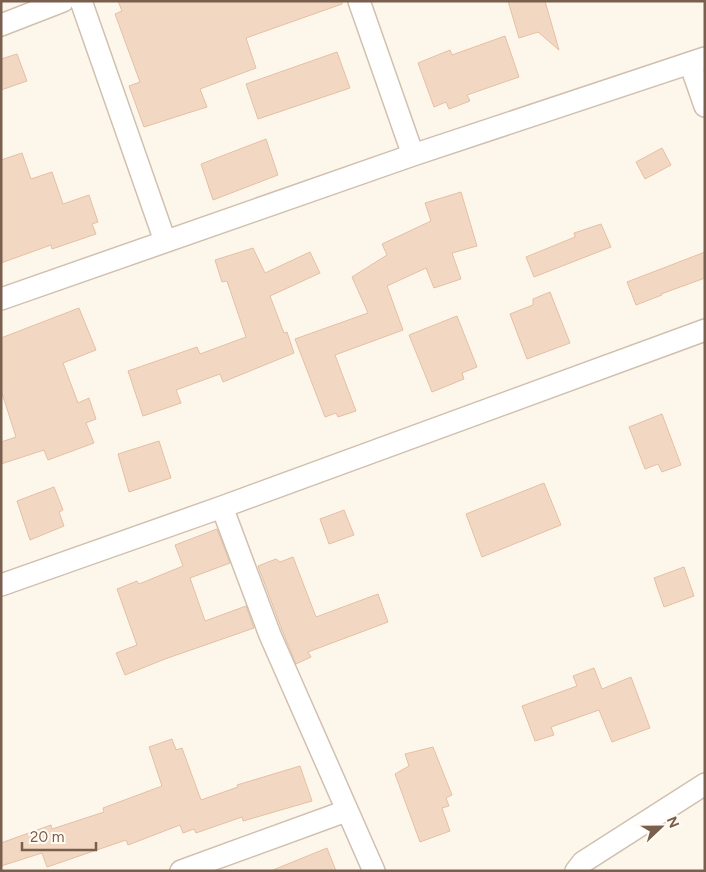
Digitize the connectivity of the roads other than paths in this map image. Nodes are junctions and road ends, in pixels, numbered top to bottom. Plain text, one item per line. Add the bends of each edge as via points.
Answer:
1 (63, 1) edge
2 (81, 1) edge
3 (359, 1) edge
4 (1, 25) edge
5 (698, 60) edge
6 (705, 106) edge
7 (413, 155) junction
8 (165, 241) junction
9 (1, 298) edge
10 (705, 330) edge
11 (222, 507) junction
12 (1, 585) edge
13 (705, 784) edge
14 (346, 811) junction
15 (181, 871) edge
16 (374, 871) edge
17 (576, 871) edge

1 - 4 street
2 - 8 street
3 - 7 street
5 - 6 street
5 - 7 street
7 - 8 street
8 - 9 street
10 - 11 street
11 - 12 street
11 - 14 street via 270,635
13 - 17 street via 583,862
14 - 15 street
14 - 16 street

